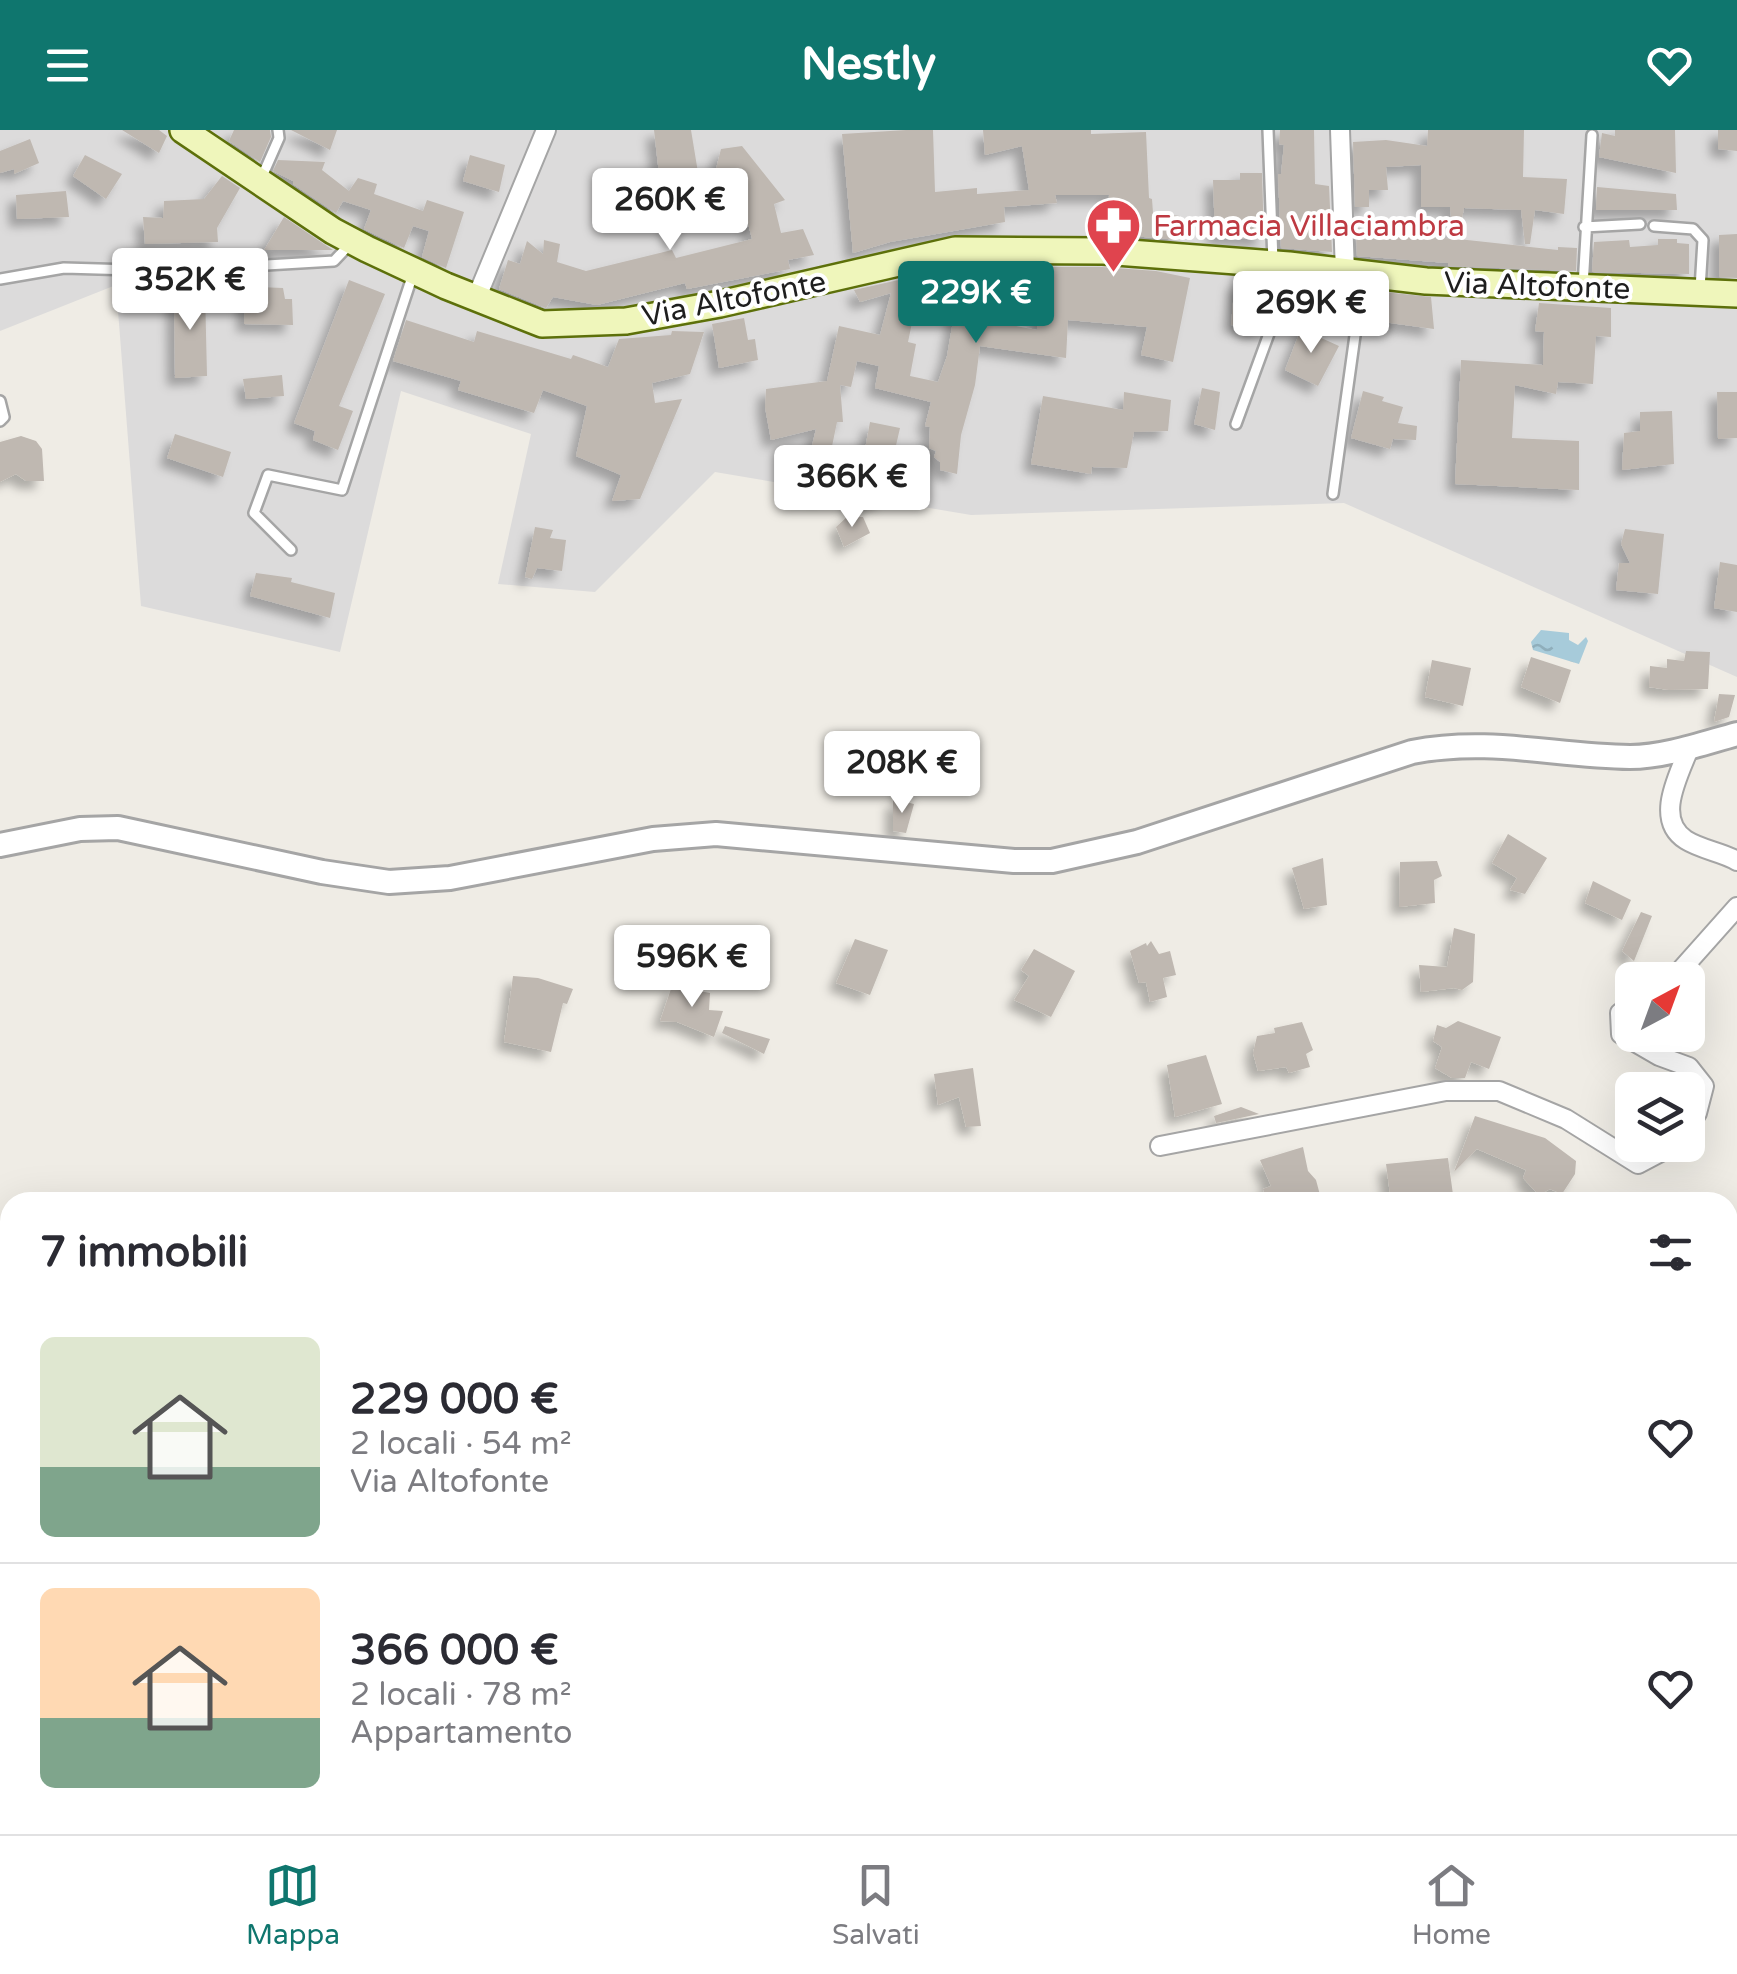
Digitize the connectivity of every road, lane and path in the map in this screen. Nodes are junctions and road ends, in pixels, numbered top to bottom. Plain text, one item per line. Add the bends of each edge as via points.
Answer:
1 (184, 130) edge
2 (278, 130) edge
3 (546, 130) edge
4 (1268, 130) edge
5 (1340, 130) edge
6 (1592, 135) dead end
7 (260, 181) junction
8 (1640, 224) dead end
9 (1654, 226) dead end
10 (1584, 227) junction
11 (352, 242) junction
12 (1283, 265) junction
13 (414, 271) junction
14 (1354, 274) junction
15 (0, 279) edge
16 (1583, 289) junction
17 (1700, 291) junction
18 (1737, 294) edge
19 (476, 299) junction
20 (0, 401) edge
21 (0, 422) edge
22 (1236, 424) dead end
23 (1333, 494) dead end
24 (291, 550) dead end
25 (1737, 734) edge
26 (1690, 746) junction
27 (0, 844) edge
28 (1737, 861) edge
29 (1737, 906) edge
30 (1688, 962) edge
31 (1652, 1052) edge
32 (1693, 1072) edge
33 (1160, 1146) dead end
34 (1615, 1150) edge

1 - 7 main road, Via Altofonte
2 - 7 lane
3 - 19 street
4 - 12 lane
5 - 14 street
6 - 10 lane
7 - 11 main road, Via Altofonte
8 - 10 lane
9 - 17 lane via 1694,228 1703,240
10 - 16 lane
11 - 13 main road, Via Altofonte
11 - 15 lane via 334,262 167,272 64,268
12 - 14 main road, Via Altofonte
12 - 19 main road, Via Altofonte via 1103,251 955,250 738,300 579,325 542,324
12 - 22 lane
13 - 19 main road, Via Altofonte
13 - 24 lane via 342,490 268,474 254,513
14 - 16 main road, Via Altofonte
14 - 23 lane
16 - 17 main road, Via Altofonte
17 - 18 main road, Via Altofonte
20 - 21 lane
25 - 26 street
26 - 27 street via 1634,757 1452,744 1137,842 1052,861 716,834 653,838 450,878 389,882 118,828
26 - 28 street via 1670,818 1682,838
29 - 30 street
31 - 32 street
33 - 34 street via 1446,1090 1499,1091 1566,1119

